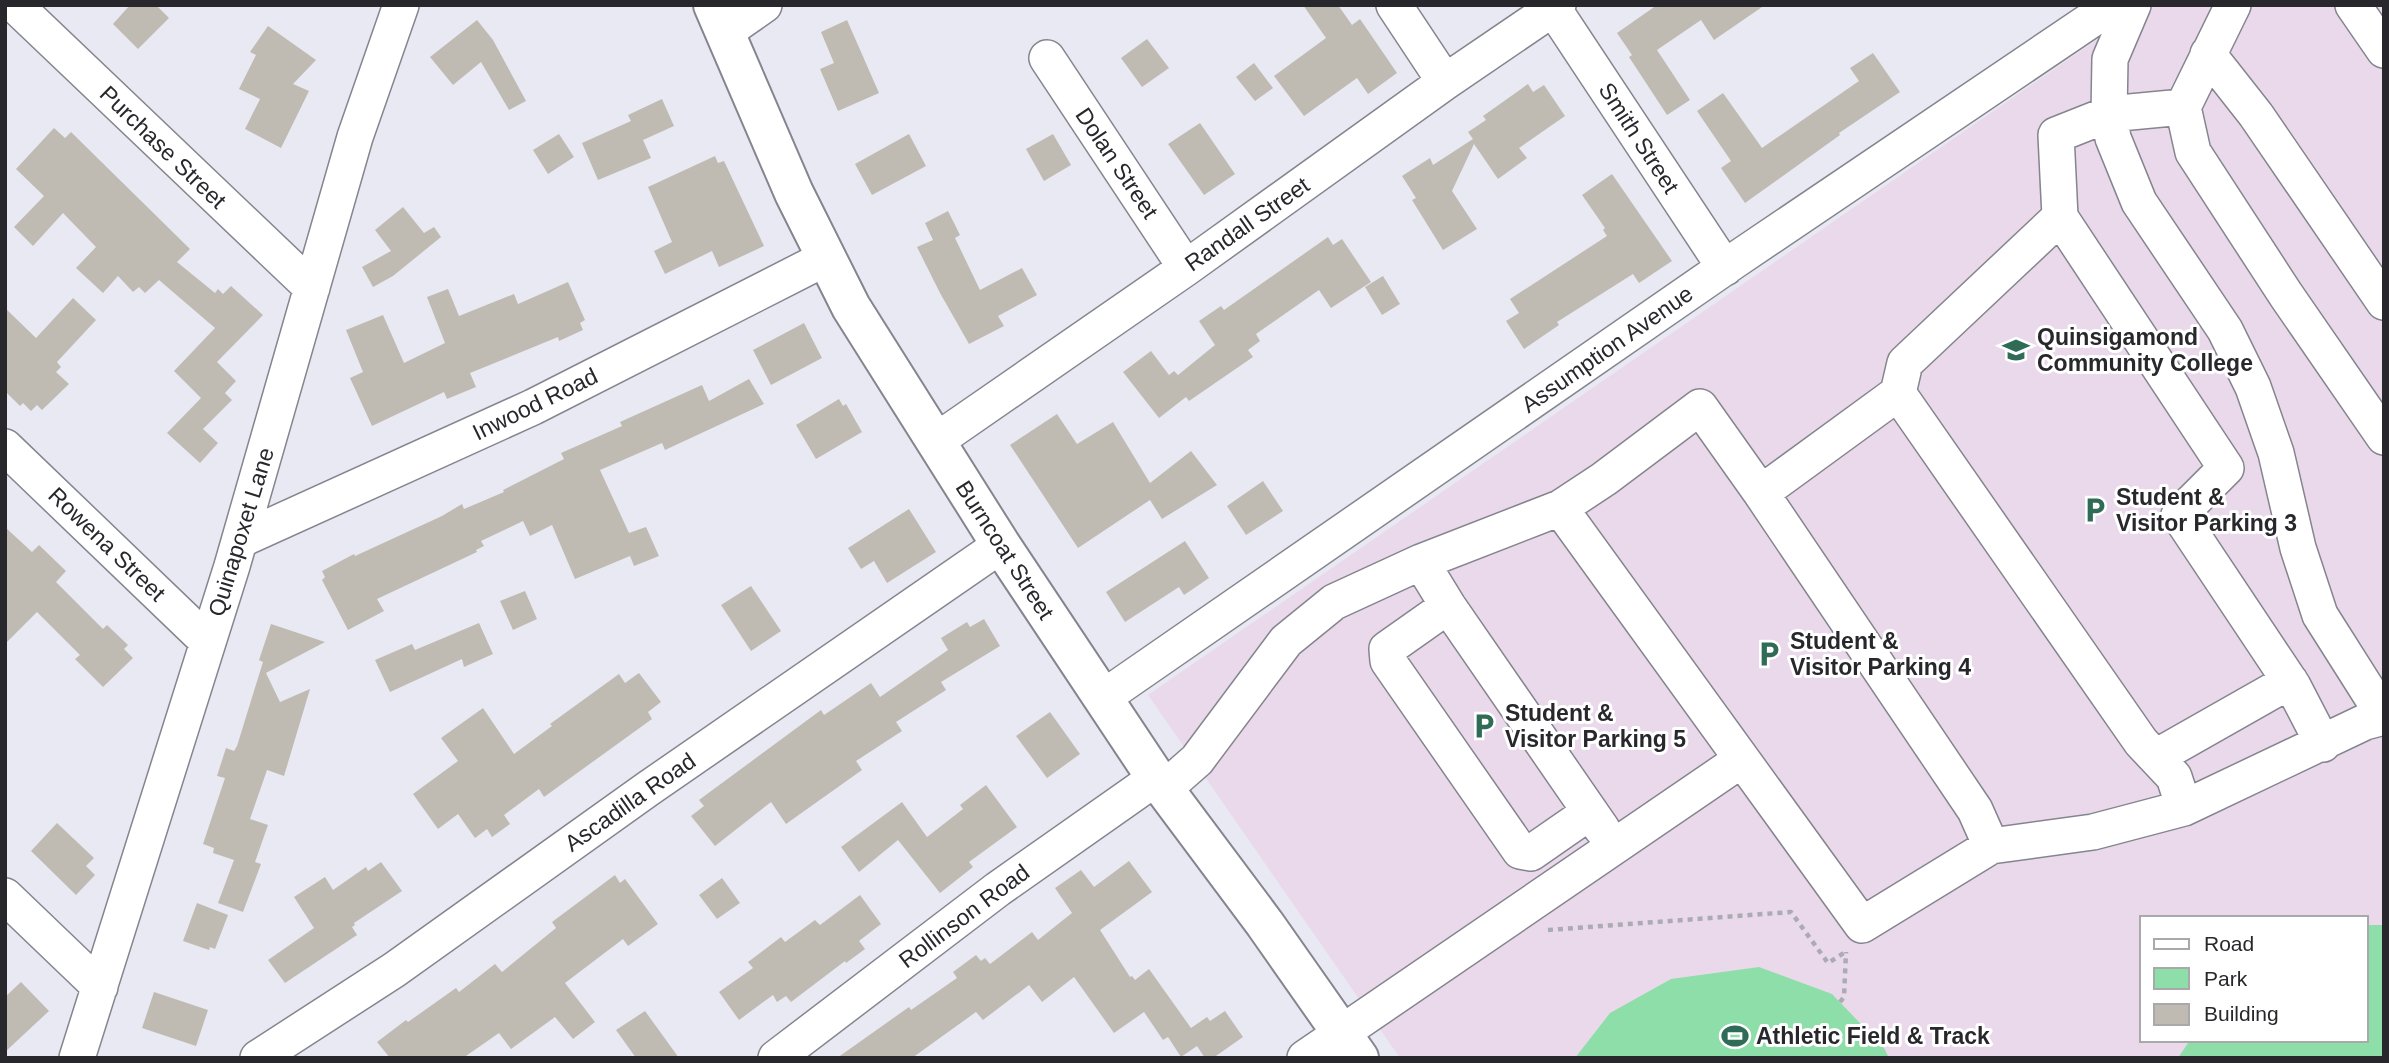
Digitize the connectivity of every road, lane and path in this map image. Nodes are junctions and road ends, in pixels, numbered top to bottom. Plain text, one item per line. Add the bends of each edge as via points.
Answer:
1 (15, 5) edge
2 (401, 5) edge
3 (764, 5) edge
4 (1394, 5) edge
5 (2113, 5) edge
6 (2133, 5) edge
7 (2233, 5) edge
8 (2353, 5) edge
9 (1555, 7) edge
10 (719, 19) edge
11 (2384, 50) edge
12 (2208, 54) junction
13 (1047, 58) dead end
14 (1446, 82) junction
15 (2183, 107) junction
16 (2109, 114) junction
17 (2060, 217) junction
18 (826, 258) junction
19 (1186, 268) junction
20 (1725, 268) junction
21 (312, 288) junction
22 (2384, 302) edge
23 (1898, 393) junction
24 (2384, 437) edge
25 (936, 441) junction
26 (5, 447) edge
27 (1761, 493) junction
28 (1560, 508) junction
29 (240, 540) junction
30 (1001, 545) junction
31 (1421, 562) junction
32 (1448, 606) junction
33 (208, 642) junction
34 (2290, 681) junction
35 (1104, 697) junction
36 (2384, 717) edge
37 (2323, 744) junction
38 (2155, 757) junction
39 (1741, 760) junction
40 (1160, 784) junction
41 (2184, 808) junction
42 (1590, 812) junction
43 (1991, 846) junction
44 (1614, 847) junction
45 (5, 896) edge
46 (1542, 931) dead end
47 (1847, 951) dead end
48 (1828, 964) dead end
49 (100, 987) junction
50 (1840, 1002) dead end
51 (1350, 1045) edge
52 (79, 1057) edge
53 (258, 1058) edge
54 (776, 1058) edge
55 (1305, 1058) edge

1 - 21 street, Purchase Street
2 - 21 street, Quinapoxet Lane via 355,137
3 - 10 street
4 - 14 street
5 - 20 street, Assumption Avenue
6 - 16 street via 2110,59
7 - 12 street
8 - 11 street
9 - 14 street, Randall Street
9 - 20 street, Smith Street
10 - 18 main road, Burncoat Street
12 - 15 street
12 - 22 street via 2256,115
13 - 19 street, Dolan Street
14 - 19 street, Randall Street
15 - 16 street
15 - 24 street via 2193,152
16 - 17 street via 2056,135
16 - 36 street via 2113,138 2139,202 2225,330 2253,387 2320,615
17 - 23 street via 1905,363
17 - 34 street via 2226,468 2179,515
18 - 25 main road, Burncoat Street via 851,307
18 - 29 street, Inwood Road via 533,407
19 - 25 street, Randall Street
20 - 35 street, Assumption Avenue
21 - 29 street, Quinapoxet Lane
23 - 27 street
23 - 38 street
25 - 30 main road, Burncoat Street
26 - 33 street, Rowena Street
27 - 28 street, Rollinson Road via 1700,407
27 - 43 street via 1975,810
28 - 31 street, Rollinson Road
28 - 39 street
29 - 33 street, Quinapoxet Lane
30 - 35 main road, Burncoat Street
30 - 53 street, Ascadilla Road via 394,970
31 - 32 street
31 - 40 street, Rollinson Road via 1334,602 1286,641 1197,760
32 - 42 street
32 - 42 street via 1387,649 1388,661 1520,851 1531,853
33 - 49 street, Quinapoxet Lane
34 - 37 street
34 - 38 street
35 - 40 main road, Burncoat Street
36 - 37 street
37 - 41 street
38 - 41 street via 2174,777
39 - 43 street via 1862,925
39 - 44 street
40 - 51 main road, Burncoat Street
40 - 54 street, Rollinson Road via 998,889
41 - 43 street via 2093,832
42 - 44 street
44 - 51 street
45 - 49 street
46 - 48 path via 1791,912
47 - 50 path
49 - 52 street, Quinapoxet Lane
51 - 55 street

